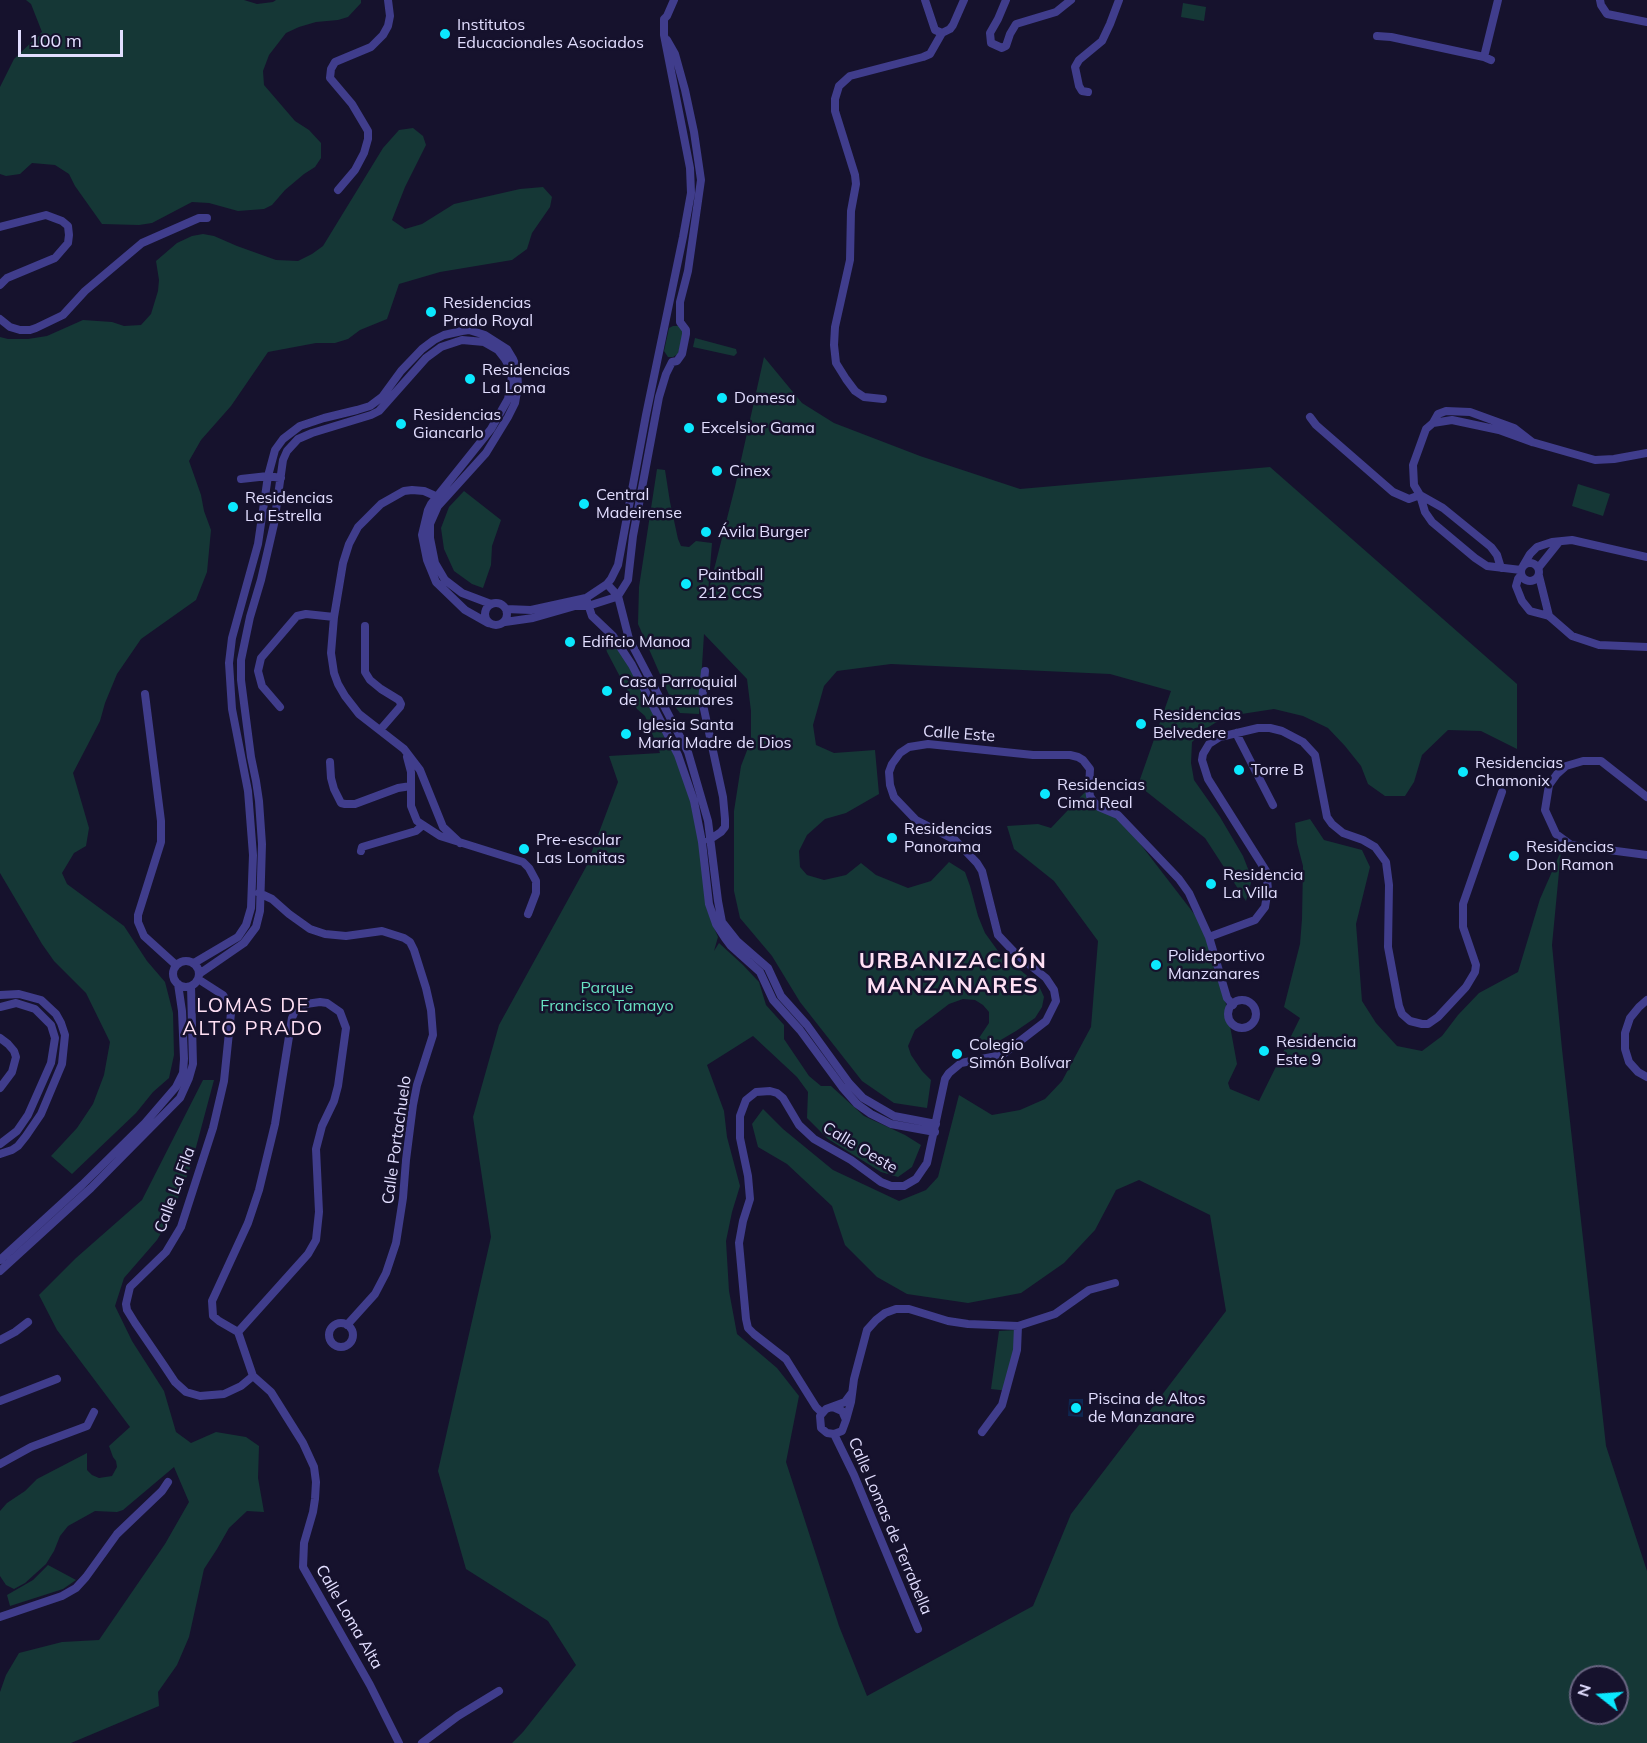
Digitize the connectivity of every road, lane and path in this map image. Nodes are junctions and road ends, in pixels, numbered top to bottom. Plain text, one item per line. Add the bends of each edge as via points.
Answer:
1 (388, 0) edge
2 (674, 0) edge
3 (925, 0) edge
4 (964, 0) edge
5 (1006, 0) edge
6 (1119, 0) edge
7 (1498, 0) edge
8 (1600, 0) edge
9 (1068, 2) edge
10 (1647, 22) edge
11 (942, 33) junction
12 (664, 35) junction
13 (1377, 36) dead end
14 (1088, 92) dead end
15 (338, 190) dead end
16 (207, 218) dead end
17 (0, 227) edge
18 (0, 285) edge
19 (0, 318) edge
20 (665, 324) junction
21 (682, 326) junction
22 (657, 359) junction
23 (672, 362) junction
24 (883, 399) dead end
25 (1310, 417) dead end
26 (1647, 453) edge
27 (268, 476) junction
28 (281, 478) junction
29 (241, 479) dead end
30 (1420, 495) junction
31 (440, 498) junction
32 (1559, 542) junction
33 (1647, 557) edge
34 (1501, 568) junction
35 (1522, 570) junction
36 (1539, 572) junction
37 (607, 584) junction
38 (618, 596) junction
39 (587, 602) junction
40 (491, 604) junction
41 (506, 609) junction
42 (1549, 615) junction
43 (334, 617) junction
44 (488, 622) junction
45 (505, 622) junction
46 (365, 626) dead end
47 (1647, 647) edge
48 (705, 670) dead end
49 (145, 694) dead end
50 (280, 707) dead end
51 (380, 730) junction
52 (1236, 733) junction
53 (404, 748) junction
54 (330, 762) dead end
55 (411, 786) junction
56 (1502, 792) dead end
57 (430, 796) junction
58 (1647, 797) edge
59 (411, 803) junction
60 (1274, 805) dead end
61 (440, 821) junction
62 (423, 825) junction
63 (707, 840) junction
64 (460, 843) junction
65 (362, 851) dead end
66 (1647, 855) edge
67 (257, 893) junction
68 (528, 914) dead end
69 (1209, 937) junction
70 (194, 963) junction
71 (176, 965) junction
72 (199, 976) junction
73 (178, 984) junction
74 (191, 986) junction
75 (0, 995) edge
76 (1647, 1000) edge
77 (1233, 1005) dead end
78 (0, 1007) edge
79 (0, 1038) edge
80 (1647, 1077) edge
81 (0, 1088) edge
82 (935, 1128) junction
83 (0, 1144) edge
84 (0, 1154) edge
85 (0, 1260) edge
86 (0, 1271) edge
87 (1115, 1283) dead end
88 (28, 1322) dead end
89 (348, 1325) dead end
90 (1018, 1326) junction
91 (238, 1332) junction
92 (0, 1340) edge
93 (253, 1376) junction
94 (57, 1379) dead end
95 (851, 1393) junction
96 (0, 1401) edge
97 (833, 1407) junction
98 (94, 1412) dead end
99 (822, 1413) junction
100 (846, 1420) junction
101 (982, 1432) dead end
102 (834, 1434) junction
103 (0, 1464) edge
104 (168, 1482) dead end
105 (0, 1617) edge
106 (918, 1629) dead end
107 (499, 1691) dead end
108 (399, 1743) edge
109 (422, 1743) edge

1 - 15 street via 390,16 383,35 372,47 335,62 331,69 330,78 368,131 364,153
2 - 12 street via 664,19
3 - 11 street via 935,30
4 - 11 street via 953,25
5 - 9 street via 990,33 991,43 1002,48 1016,24 1056,12
6 - 14 street via 1102,41 1075,67 1079,86
7 - 13 street via 1488,58
8 - 10 street via 1607,14
11 - 24 street via 930,54 850,76 839,86 835,99 856,184 850,260 835,327 836,363 855,391 864,397
12 - 20 street via 691,180 689,209
12 - 21 street via 678,65 701,180 680,302
16 - 19 street via 142,243 63,315 30,330 10,327
17 - 18 street via 46,215 68,226 69,235 68,243 55,258 7,278
20 - 21 street via 672,321
20 - 22 street
21 - 23 street via 686,334 682,354
22 - 23 street
22 - 37 street via 620,556
23 - 38 street via 658,397 628,580
25 - 30 street via 1393,492 1409,499
26 - 30 street via 1595,460 1532,442 1514,428 1470,412 1446,411 1438,414 1426,429 1413,465 1414,486
27 - 28 street
27 - 29 street
27 - 31 street via 275,450 292,431 370,406 429,344 444,335 469,330 507,349 517,369 518,386 515,403 486,453
27 - 67 street via 258,544 231,638 229,663 232,709 248,791
28 - 31 street via 283,460 298,439 379,411 416,368 441,347 462,339 484,342 498,350 510,368 508,399 492,429
28 - 67 street via 274,524 241,660 262,844
30 - 34 street via 1443,508 1491,547
30 - 34 street via 1432,522 1475,558
31 - 40 street via 430,524 435,563 453,587
31 - 43 street via 424,491 404,491 363,520 343,563
31 - 44 street via 428,510 422,536 432,574 465,610
32 - 33 street via 1572,540
32 - 35 street via 1537,547
32 - 36 street
34 - 35 street
35 - 36 street via 1531,562
35 - 36 street via 1530,581
35 - 42 street via 1516,586 1522,601 1530,611
36 - 42 street
37 - 38 street
37 - 39 street
38 - 39 street
38 - 63 street via 628,639 688,752 702,798
39 - 41 street via 531,610
39 - 45 street
39 - 63 street via 592,616 628,657 666,730
40 - 41 street via 499,603
40 - 44 street via 485,615
41 - 45 street
42 - 47 street via 1572,636 1599,645
43 - 50 street via 297,616 261,658 258,671 262,686
43 - 51 street via 331,653 338,684 359,714
44 - 45 street via 495,626
46 - 51 street via 365,672 401,704
48 - 63 street via 702,700 725,819 721,832
49 - 71 street via 161,842 138,922 144,936
51 - 53 street
52 - 56 street via 1270,728 1303,742 1315,755 1327,817 1343,833 1369,843 1383,856 1389,876 1388,947 1392,972 1402,1014 1416,1023 1428,1024 1438,1017 1475,972 1463,927 1463,904
52 - 60 street
52 - 69 street via 1213,740 1202,760 1208,779 1266,871 1268,895 1265,907 1250,923
53 - 55 street
53 - 57 street via 420,770
54 - 55 street via 331,778 341,803 355,804
55 - 59 street
57 - 59 street via 417,796
57 - 61 street
58 - 66 street via 1600,761 1583,761 1566,766 1557,774 1550,785 1545,810 1556,834 1571,845
59 - 62 street via 415,817
61 - 62 street via 434,827
61 - 64 street
62 - 64 street
62 - 65 street via 416,831 362,847
63 - 82 street via 722,922 768,968 781,996 849,1083 863,1098 888,1114
64 - 68 street via 515,859 529,868 536,888
67 - 70 street via 238,937
67 - 72 street via 259,920 251,935
67 - 89 street, Calle Portachuelo via 272,899 310,929 325,934 346,936 382,931 410,942 431,1010 433,1035 417,1085 396,1243 375,1294
69 - 77 street, Calle Este via 1227,998
69 - 82 street, Calle Este via 1194,901 1179,879 1118,815 1093,801 1089,769 1078,757 928,744 904,750 889,772 894,797 916,820 961,844 977,862 998,935 1046,978 1056,1001 1046,1021 1002,1055 952,1069 945,1079
70 - 71 street via 187,960
70 - 72 street
71 - 73 street via 173,975
72 - 74 street
72 - 93 street, Calle La Fila via 223,995 230,1007 224,1081 181,1227 166,1252 130,1287 126,1304 151,1347 186,1392 200,1396 224,1394
73 - 74 street
73 - 85 street via 184,1059 176,1087 82,1185
74 - 86 street via 193,1064 180,1098 91,1188
75 - 84 street via 19,994 40,1000 56,1014 65,1035 62,1064 41,1114 18,1146
76 - 80 street via 1630,1018 1625,1033 1629,1062
78 - 83 street via 16,1003 35,1009 51,1024 54,1038 51,1063 28,1115 17,1131
79 - 81 street via 16,1057 12,1072
82 - 99 street, Calle Oeste via 922,1172 904,1186 891,1186 814,1139 777,1093 756,1092 742,1108 740,1138 750,1199 739,1243 748,1328 786,1359
87 - 90 street via 1089,1290 1055,1314
88 - 92 street
90 - 95 street via 948,1321 909,1308 890,1310 867,1330
90 - 101 street via 1017,1350 1002,1405
91 - 91 street via 213,1316 212,1301 260,1190 292,1018 306,1004 327,1003 344,1019 346,1038 334,1101 316,1149 316,1240
91 - 93 street
93 - 108 street, Calle Loma Alta via 271,1392 314,1467 315,1499 304,1543 303,1567
94 - 96 street
95 - 97 street
95 - 100 street
97 - 99 street
97 - 100 street via 842,1411
98 - 103 street via 87,1426
99 - 102 street via 821,1428
100 - 102 street via 844,1428
102 - 106 street, Calle Lomas de Terrabella
104 - 105 street via 117,1534 76,1588
107 - 109 street

